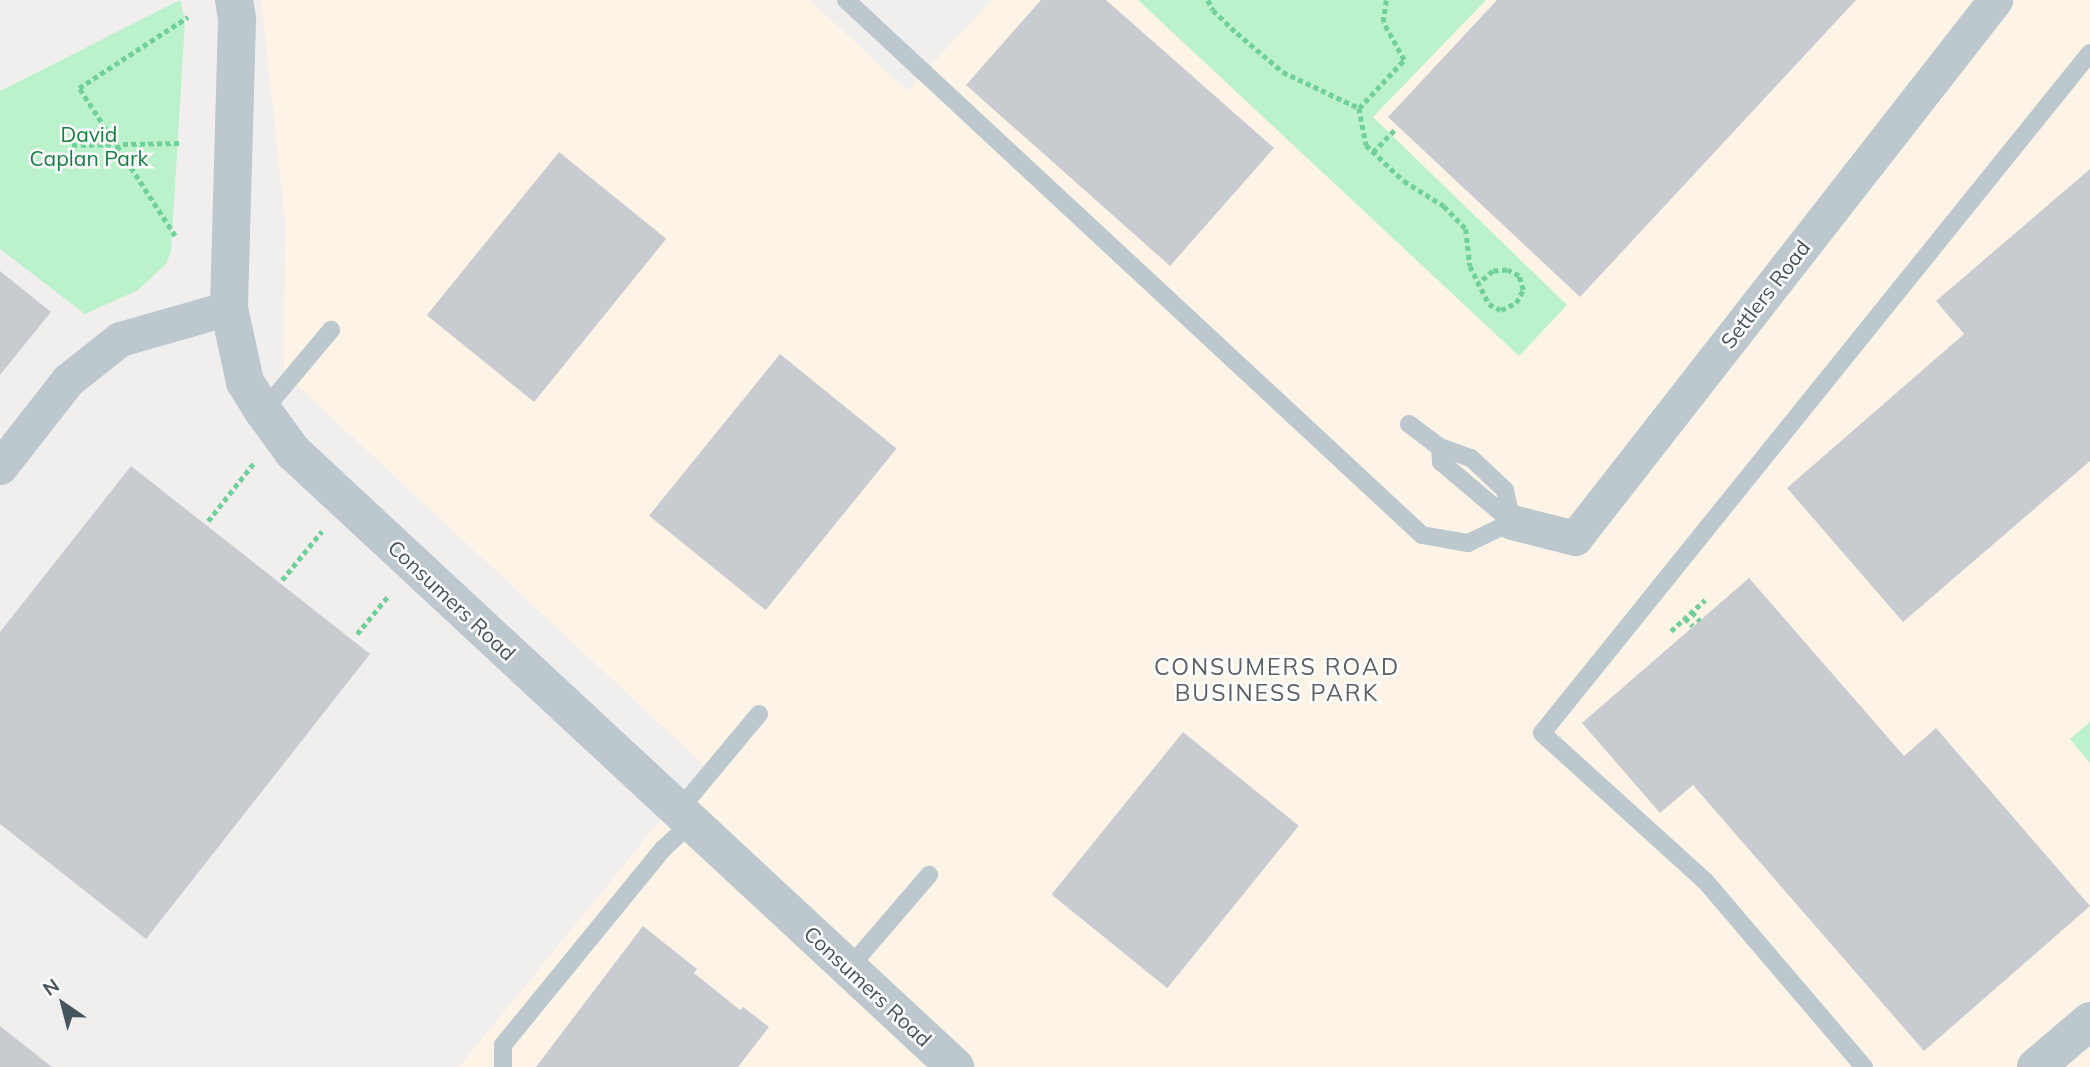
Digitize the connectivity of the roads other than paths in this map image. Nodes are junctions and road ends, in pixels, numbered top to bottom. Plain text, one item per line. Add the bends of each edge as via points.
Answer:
1 (234, 0) edge
2 (846, 0) edge
3 (1995, 0) edge
4 (2090, 53) edge
5 (229, 308) junction
6 (331, 330) dead end
7 (263, 411) junction
8 (1409, 424) dead end
9 (0, 467) edge
10 (1512, 522) junction
11 (759, 714) dead end
12 (685, 816) junction
13 (929, 875) dead end
14 (849, 968) junction
15 (2090, 1021) edge
16 (503, 1067) edge
17 (955, 1067) edge
18 (1864, 1067) edge
19 (2036, 1067) edge

1 - 5 street, Consumers Road
2 - 10 lane via 1422,535 1468,543
3 - 10 street, Settlers Road via 1575,538
4 - 18 lane via 1542,733 1705,881
5 - 7 street, Consumers Road via 245,382
5 - 9 street via 120,339 68,380
6 - 7 lane
7 - 12 street, Consumers Road via 293,452
8 - 10 lane via 1440,447 1471,458 1504,490
11 - 12 lane
12 - 14 street, Consumers Road
12 - 16 lane via 503,1045
13 - 14 lane
14 - 17 street, Consumers Road
15 - 19 street

